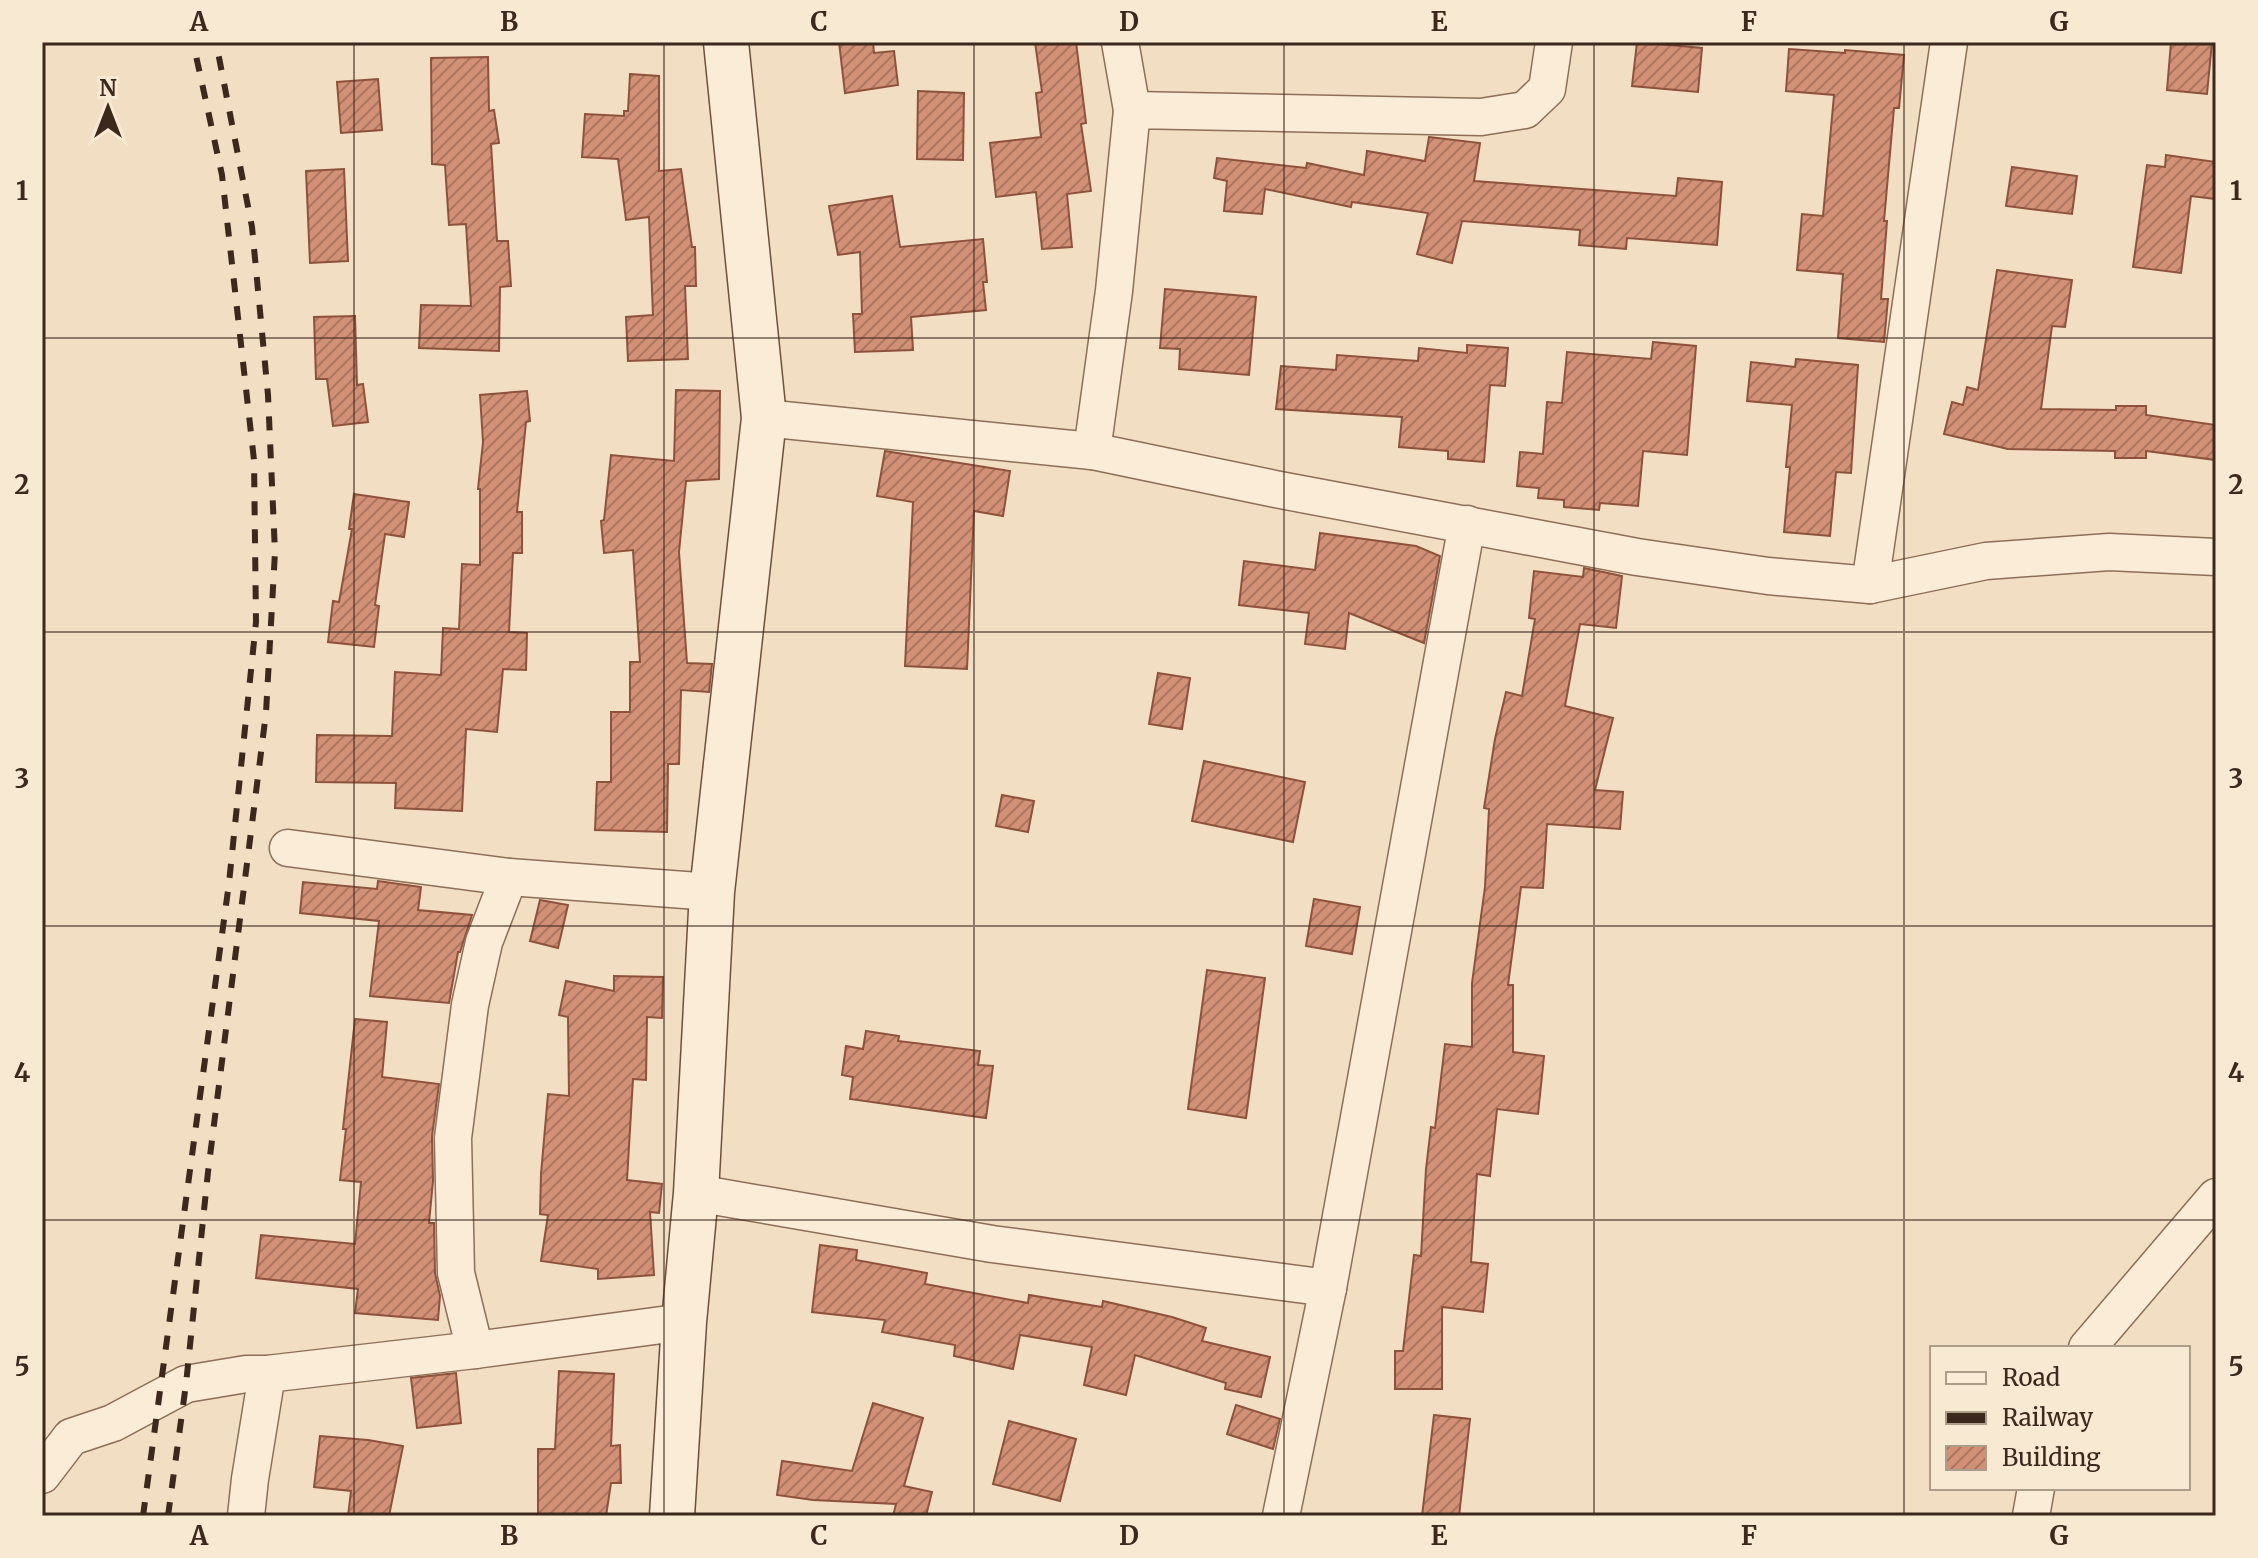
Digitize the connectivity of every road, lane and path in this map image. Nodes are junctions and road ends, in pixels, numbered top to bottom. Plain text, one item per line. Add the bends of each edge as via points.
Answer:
1 (726, 42) edge
2 (1120, 42) edge
3 (1554, 42) edge
4 (1949, 42) edge
5 (1132, 110) junction
6 (764, 418) junction
7 (1092, 451) junction
8 (1467, 524) junction
9 (2216, 557) edge
10 (1870, 585) junction
11 (288, 848) dead end
12 (509, 877) junction
13 (712, 892) junction
14 (696, 1193) junction
15 (2216, 1197) edge
16 (1328, 1288) junction
17 (684, 1322) junction
18 (2089, 1346) edge
19 (475, 1350) junction
20 (267, 1374) junction
21 (42, 1475) edge
22 (2036, 1490) edge
23 (246, 1516) edge
24 (672, 1516) edge
25 (1281, 1516) edge
26 (2031, 1516) edge

1 - 6 street
2 - 5 street
3 - 5 street via 1547,89 1525,110 1496,115
4 - 10 street
5 - 7 street
6 - 7 street
6 - 13 street
7 - 8 street
8 - 10 street via 1666,561
8 - 16 street
9 - 10 street via 2109,552 1986,561
11 - 12 street
12 - 13 street
12 - 19 street via 484,942 470,1005 453,1138 456,1273
13 - 14 street
14 - 16 street via 992,1244
14 - 17 street
15 - 18 street
16 - 25 street
17 - 19 street
17 - 24 street
19 - 20 street
20 - 21 street via 186,1384 113,1423 71,1437
20 - 23 street
22 - 26 street

